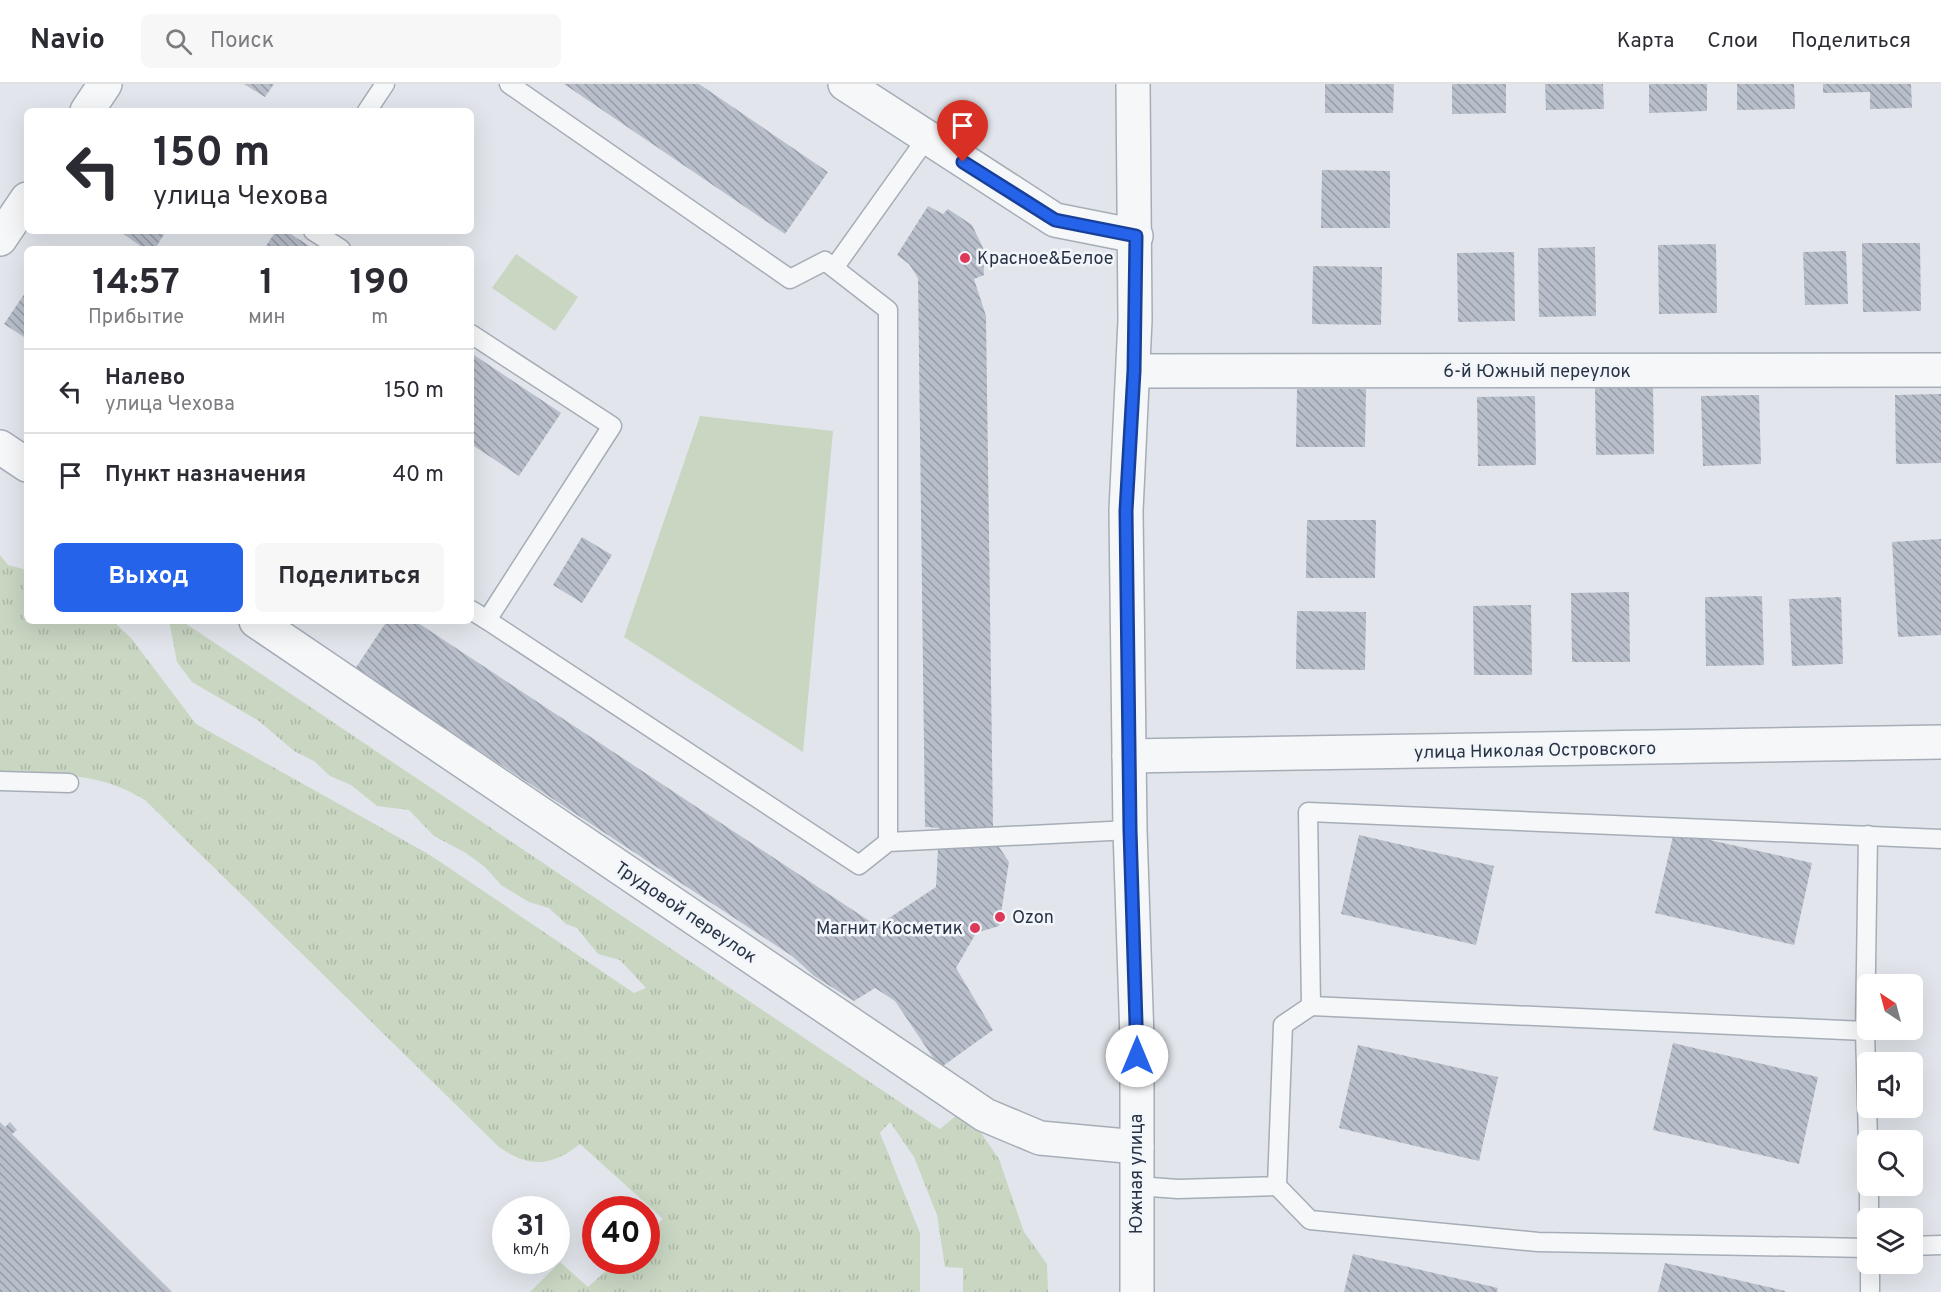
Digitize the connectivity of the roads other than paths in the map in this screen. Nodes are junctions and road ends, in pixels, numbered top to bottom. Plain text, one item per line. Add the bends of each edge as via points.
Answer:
1 (105, 84) edge
2 (385, 84) edge
3 (509, 84) edge
4 (845, 84) edge
5 (1132, 84) edge
6 (878, 95) edge
7 (89, 108) edge
8 (369, 108) edge
9 (926, 139) junction
10 (24, 203) edge
11 (318, 234) edge
12 (1136, 236) junction
13 (0, 239) edge
14 (336, 246) edge
15 (834, 268) junction
16 (474, 336) edge
17 (1941, 370) edge
18 (1134, 371) junction
19 (0, 447) edge
20 (24, 463) edge
21 (474, 612) edge
22 (487, 620) junction
23 (260, 624) edge
24 (1941, 742) edge
25 (1129, 756) junction
26 (0, 781) edge
27 (69, 783) dead end
28 (1130, 830) junction
29 (1868, 835) junction
30 (1941, 839) edge
31 (888, 842) junction
32 (1866, 974) edge
33 (1311, 1006) junction
34 (1857, 1031) edge
35 (1865, 1040) edge
36 (1868, 1130) edge
37 (1137, 1148) junction
38 (1137, 1186) junction
39 (1277, 1186) junction
40 (1941, 1245) edge
41 (1923, 1246) edge
42 (1857, 1248) edge
43 (1870, 1274) edge
44 (1137, 1292) edge
45 (1870, 1292) edge

1 - 7 street
2 - 8 lane
3 - 15 lane via 790,279 825,261
4 - 6 street
5 - 12 street, Южная улица
6 - 9 street
9 - 12 street via 1055,220
9 - 15 lane
10 - 13 street
11 - 14 lane
12 - 18 street, Южная улица
15 - 31 lane via 888,310
16 - 22 lane via 612,426
17 - 18 street, 6-й Южный переулок
18 - 25 street, Южная улица via 1126,511
19 - 20 street
21 - 22 lane
22 - 31 lane via 859,865
23 - 37 street, Трудовой переулок via 985,1115 1040,1138
24 - 25 street, улица Николая Островского
25 - 28 street, Южная улица
26 - 27 lane
28 - 31 lane
28 - 37 street, Южная улица
29 - 30 lane
29 - 32 lane
29 - 33 lane via 1308,812
33 - 34 lane
33 - 39 lane via 1283,1025
35 - 36 lane
37 - 38 street, Южная улица
38 - 39 lane
38 - 44 street, Южная улица
39 - 42 lane via 1310,1220 1538,1242
40 - 41 lane
43 - 45 lane

